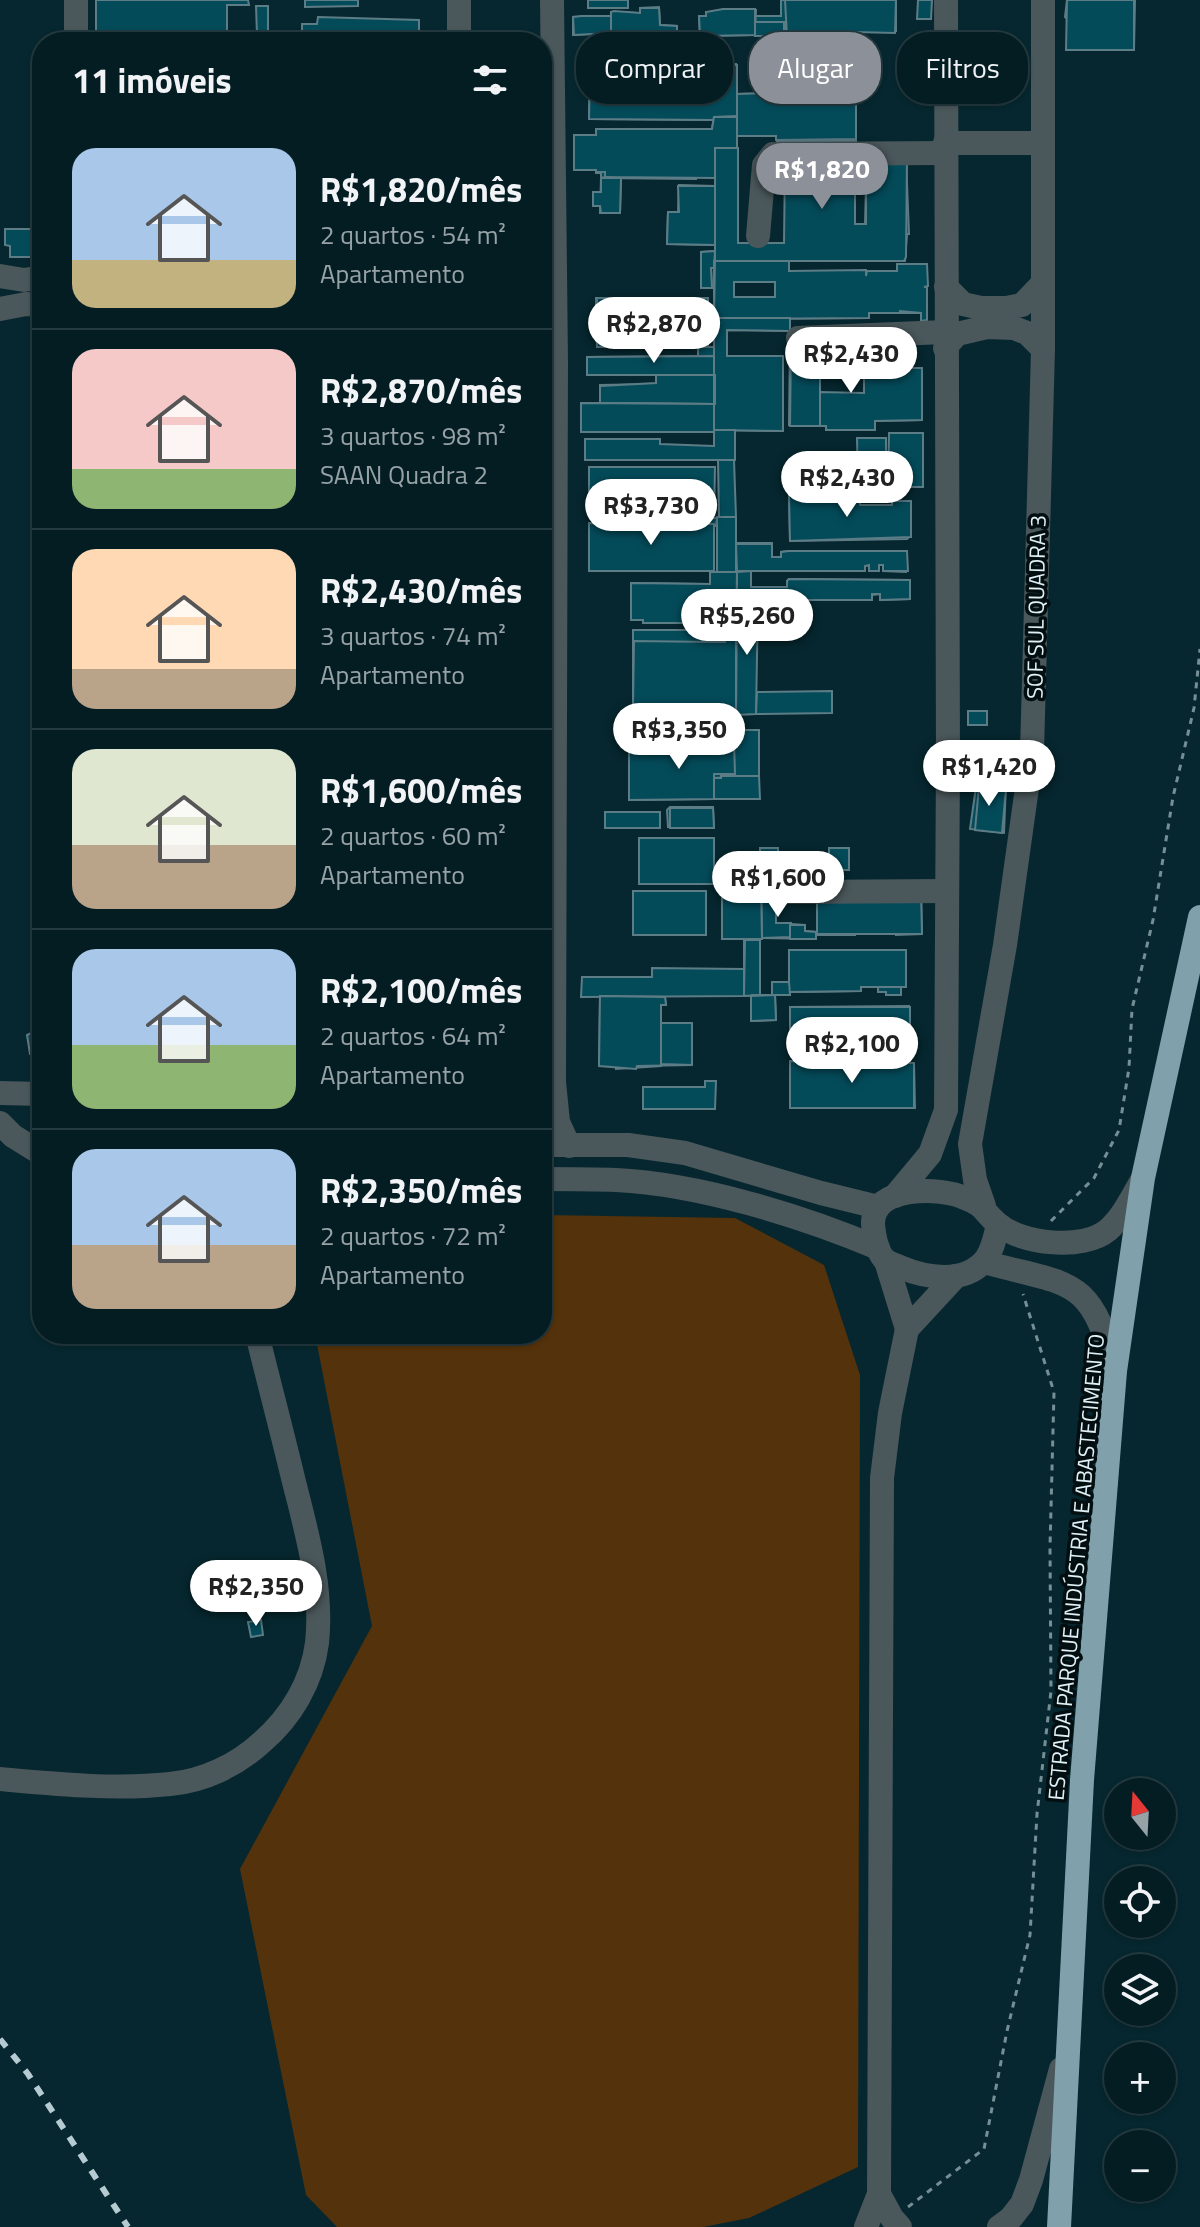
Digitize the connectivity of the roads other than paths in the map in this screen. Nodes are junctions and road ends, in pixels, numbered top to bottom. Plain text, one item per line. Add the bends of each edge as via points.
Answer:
1 (76, 0) edge
2 (459, 0) edge
3 (552, 0) edge
4 (946, 0) edge
5 (1043, 0) edge
6 (76, 32) edge
7 (459, 32) edge
8 (552, 32) edge
9 (1043, 143) junction
10 (945, 148) junction
11 (758, 236) dead end
12 (0, 276) edge
13 (32, 279) edge
14 (1043, 283) junction
15 (946, 287) junction
16 (32, 304) edge
17 (0, 309) edge
18 (798, 338) dead end
19 (945, 340) junction
20 (1043, 349) junction
21 (1032, 752) junction
22 (948, 758) junction
23 (947, 891) junction
24 (788, 892) dead end
25 (1200, 917) edge
26 (0, 1093) edge
27 (32, 1094) edge
28 (552, 1100) edge
29 (0, 1123) edge
30 (552, 1145) edge
31 (569, 1146) junction
32 (32, 1148) edge
33 (1143, 1178) junction
34 (552, 1179) edge
35 (887, 1201) junction
36 (991, 1216) junction
37 (882, 1254) junction
38 (984, 1262) junction
39 (956, 1276) junction
40 (907, 1329) junction
41 (260, 1344) edge
42 (1115, 1371) junction
43 (0, 1779) edge
44 (1069, 2040) junction
45 (879, 2194) junction
46 (896, 2223) edge
47 (866, 2227) edge
48 (999, 2227) edge
49 (1059, 2227) edge

1 - 6 street
2 - 7 street
3 - 8 street
4 - 10 street
5 - 9 street, SOF SUL QUADRA 3
9 - 10 street
9 - 14 street, SOF SUL QUADRA 3
10 - 11 street via 773,154 764,165
10 - 15 street
12 - 13 street
14 - 15 street via 1022,305 1006,308 963,304
14 - 20 street, SOF SUL QUADRA 3
15 - 19 street
16 - 17 street
18 - 19 street
19 - 20 street via 987,327 1014,328
19 - 22 street
20 - 21 street, SOF SUL QUADRA 3
21 - 22 street via 1018,764 995,770 964,767
21 - 36 street, SOF SUL QUADRA 3 via 970,1144 975,1180
22 - 23 street
23 - 24 street
23 - 35 street via 946,1110 930,1154
25 - 33 highway, ESTRADA PARQUE INDÚSTRIA E ABASTECIMENTO
26 - 27 street
28 - 31 street
29 - 32 street
30 - 31 street
31 - 35 street via 628,1145 685,1153 821,1193
33 - 36 street via 1106,1232 1075,1243 1033,1240
33 - 42 highway, ESTRADA PARQUE INDÚSTRIA E ABASTECIMENTO
34 - 37 street via 619,1180 691,1191 844,1234
35 - 36 street via 917,1191 940,1191 962,1196
35 - 37 street via 873,1222
36 - 38 street via 993,1247
37 - 39 street via 913,1273
37 - 40 street
38 - 39 street
38 - 42 street via 1057,1280 1076,1290 1089,1301
39 - 40 street
40 - 45 street via 882,1478
41 - 43 street via 316,1589 317,1644 307,1681 289,1715 244,1758 206,1776 172,1784
42 - 44 highway, ESTRADA PARQUE INDÚSTRIA E ABASTECIMENTO via 1082,1780
44 - 48 street via 1031,2180 1022,2204
44 - 49 highway, ESTRADA PARQUE INDÚSTRIA E ABASTECIMENTO
45 - 46 street
45 - 47 street

